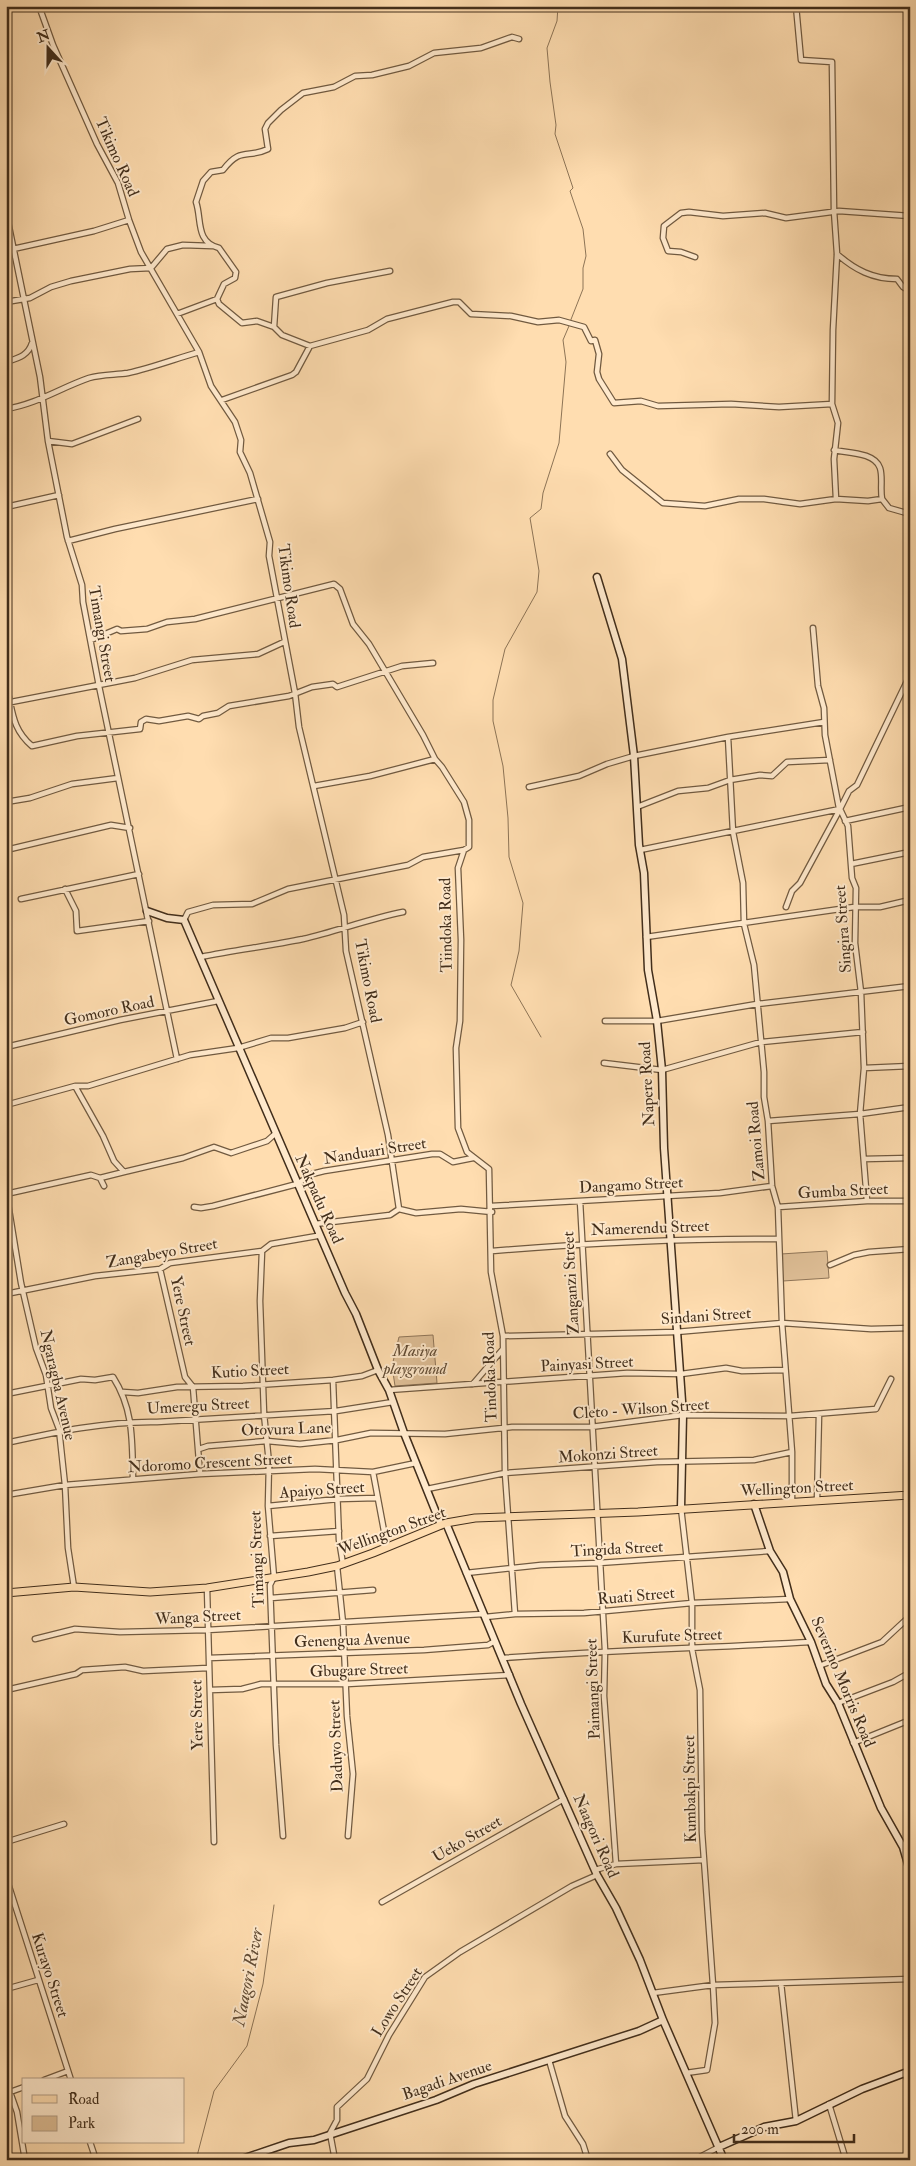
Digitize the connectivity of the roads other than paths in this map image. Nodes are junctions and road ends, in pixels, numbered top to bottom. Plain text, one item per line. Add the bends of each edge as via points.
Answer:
1 (39, 6) edge
2 (796, 6) edge
3 (519, 39) dead end
4 (834, 211) junction
5 (6, 212) edge
6 (910, 216) edge
7 (129, 220) junction
8 (213, 246) junction
9 (13, 250) junction
10 (837, 254) junction
11 (695, 257) dead end
12 (151, 268) junction
13 (390, 272) dead end
14 (910, 291) edge
15 (218, 299) junction
16 (23, 300) junction
17 (6, 302) edge
18 (178, 314) junction
19 (274, 327) junction
20 (33, 341) junction
21 (310, 346) junction
22 (199, 352) junction
23 (6, 362) edge
24 (42, 400) junction
25 (222, 400) junction
26 (832, 404) junction
27 (6, 409) edge
28 (138, 419) dead end
29 (48, 441) junction
30 (834, 450) junction
31 (610, 454) dead end
32 (59, 495) junction
33 (836, 498) junction
34 (258, 499) junction
35 (882, 499) junction
36 (6, 507) edge
37 (910, 514) edge
38 (68, 541) junction
39 (597, 577) dead end
40 (277, 599) junction
41 (813, 628) dead end
42 (91, 640) junction
43 (284, 642) junction
44 (433, 663) dead end
45 (385, 671) junction
46 (910, 675) edge
47 (6, 685) edge
48 (99, 686) junction
49 (296, 693) junction
50 (8, 703) edge
51 (824, 722) junction
52 (109, 733) junction
53 (728, 737) junction
54 (634, 756) junction
55 (435, 759) junction
56 (830, 760) junction
57 (118, 778) junction
58 (730, 780) junction
59 (314, 786) junction
60 (529, 787) dead end
61 (6, 802) edge
62 (910, 806) edge
63 (637, 807) junction
64 (840, 809) junction
65 (845, 821) junction
66 (130, 828) junction
67 (733, 832) junction
68 (6, 850) edge
69 (464, 850) junction
70 (640, 850) junction
71 (910, 852) edge
72 (851, 864) junction
73 (139, 874) junction
74 (335, 880) junction
75 (65, 889) junction
76 (21, 899) dead end
77 (910, 900) edge
78 (786, 907) dead end
79 (854, 907) junction
80 (147, 911) junction
81 (403, 912) dead end
82 (184, 920) junction
83 (150, 921) junction
84 (744, 924) junction
85 (346, 928) junction
86 (646, 937) junction
87 (201, 957) junction
88 (910, 986) edge
89 (861, 992) junction
90 (218, 1002) junction
91 (757, 1004) junction
92 (167, 1012) junction
93 (605, 1021) dead end
94 (657, 1021) junction
95 (363, 1022) junction
96 (863, 1032) junction
97 (761, 1042) junction
98 (6, 1047) edge
99 (238, 1048) junction
100 (177, 1059) junction
101 (604, 1063) dead end
102 (910, 1066) edge
103 (864, 1068) junction
104 (662, 1070) junction
105 (74, 1086) junction
106 (6, 1105) edge
107 (910, 1107) edge
108 (860, 1114) junction
109 (768, 1121) junction
110 (276, 1133) junction
111 (267, 1141) junction
112 (280, 1142) junction
113 (473, 1158) junction
114 (910, 1158) edge
115 (864, 1159) junction
116 (393, 1161) junction
117 (124, 1172) junction
118 (100, 1178) junction
119 (107, 1178) junction
120 (297, 1184) junction
121 (772, 1186) junction
122 (7, 1193) edge
123 (667, 1195) junction
124 (580, 1201) junction
125 (867, 1201) junction
126 (910, 1201) edge
127 (194, 1206) dead end
128 (491, 1206) junction
129 (778, 1206) junction
130 (399, 1209) junction
131 (492, 1212) junction
132 (315, 1224) junction
133 (319, 1234) junction
134 (779, 1239) junction
135 (670, 1241) junction
136 (582, 1244) junction
137 (910, 1249) edge
138 (262, 1251) junction
139 (492, 1251) junction
140 (830, 1265) dead end
141 (160, 1269) junction
142 (22, 1290) junction
143 (6, 1294) edge
144 (782, 1324) junction
145 (910, 1328) edge
146 (676, 1332) junction
147 (586, 1333) junction
148 (503, 1336) junction
149 (503, 1349) junction
150 (378, 1370) junction
151 (785, 1370) junction
152 (681, 1374) junction
153 (589, 1377) junction
154 (891, 1378) dead end
155 (333, 1380) junction
156 (503, 1382) junction
157 (474, 1384) junction
158 (263, 1385) junction
159 (47, 1386) junction
160 (193, 1387) junction
161 (389, 1390) junction
162 (123, 1392) junction
163 (6, 1394) edge
164 (393, 1402) junction
165 (334, 1411) junction
166 (264, 1414) junction
167 (819, 1414) junction
168 (683, 1415) junction
169 (790, 1416) junction
170 (196, 1419) junction
171 (131, 1421) junction
172 (591, 1427) junction
173 (504, 1428) junction
174 (58, 1431) junction
175 (404, 1433) junction
176 (337, 1440) junction
177 (267, 1441) junction
178 (6, 1443) edge
179 (199, 1449) junction
180 (792, 1452) junction
181 (416, 1463) junction
182 (681, 1463) junction
183 (594, 1468) junction
184 (338, 1470) junction
185 (268, 1472) junction
186 (373, 1472) junction
187 (505, 1473) junction
188 (200, 1474) junction
189 (133, 1480) junction
190 (65, 1485) junction
191 (427, 1489) junction
192 (6, 1495) edge
193 (910, 1495) edge
194 (377, 1498) junction
195 (338, 1499) junction
196 (817, 1500) junction
197 (792, 1501) junction
198 (754, 1504) junction
199 (268, 1506) junction
200 (681, 1508) junction
201 (596, 1514) junction
202 (509, 1517) junction
203 (444, 1524) junction
204 (339, 1531) junction
205 (270, 1536) junction
206 (387, 1547) junction
207 (770, 1551) junction
208 (687, 1558) junction
209 (599, 1563) junction
210 (340, 1565) junction
211 (512, 1569) junction
212 (466, 1573) junction
213 (274, 1577) junction
214 (74, 1587) junction
215 (207, 1588) junction
216 (373, 1590) dead end
217 (340, 1592) junction
218 (6, 1593) edge
219 (270, 1598) junction
220 (790, 1599) junction
221 (692, 1603) junction
222 (602, 1612) junction
223 (515, 1614) junction
224 (484, 1616) junction
225 (910, 1616) edge
226 (343, 1623) junction
227 (273, 1625) junction
228 (207, 1630) junction
229 (35, 1639) dead end
230 (495, 1641) junction
231 (811, 1642) junction
232 (692, 1648) junction
233 (605, 1650) junction
234 (346, 1653) junction
235 (273, 1656) junction
236 (209, 1658) junction
237 (503, 1658) junction
238 (819, 1666) junction
239 (208, 1668) junction
240 (909, 1673) edge
241 (510, 1675) junction
242 (346, 1684) junction
243 (275, 1685) junction
244 (6, 1690) edge
245 (210, 1690) junction
246 (838, 1703) junction
247 (910, 1720) edge
248 (853, 1743) junction
249 (564, 1799) junction
250 (64, 1824) dead end
251 (283, 1836) dead end
252 (348, 1836) dead end
253 (6, 1842) edge
254 (214, 1842) dead end
255 (704, 1860) junction
256 (616, 1864) junction
257 (910, 1871) edge
258 (596, 1872) junction
259 (6, 1877) edge
260 (382, 1902) dead end
261 (38, 1980) junction
262 (910, 1980) edge
263 (781, 1983) junction
264 (714, 1985) junction
265 (6, 1989) edge
266 (653, 1993) junction
267 (663, 2020) junction
268 (549, 2060) junction
269 (68, 2072) junction
270 (907, 2072) edge
271 (686, 2073) junction
272 (50, 2078) edge
273 (70, 2078) edge
274 (6, 2080) edge
275 (910, 2087) edge
276 (22, 2088) edge
277 (10, 2092) junction
278 (829, 2104) junction
279 (796, 2121) junction
280 (330, 2133) junction
281 (22, 2142) edge
282 (22, 2144) edge
283 (91, 2144) edge
284 (719, 2147) junction
285 (25, 2160) edge
286 (96, 2160) edge
287 (239, 2160) edge
288 (336, 2160) edge
289 (588, 2160) edge
290 (694, 2160) edge
291 (724, 2160) edge
292 (846, 2160) edge

1 - 7 street, Tikimo Road via 97,144 118,183
2 - 4 street via 801,60 832,62
3 - 8 street via 512,37 481,48 434,53 409,66 354,76 334,87 303,93 268,124 265,129 268,149 241,154 230,160 223,170 210,172 203,181 196,202 200,213 198,226
4 - 6 street
4 - 10 street
4 - 11 street via 786,218 765,213 723,216 681,213 664,226 663,238 668,251
5 - 9 street, Timangi Street
7 - 9 street
7 - 12 street, Tikimo Road
8 - 12 street via 183,245 167,249
8 - 15 street via 219,248 236,272 235,278 224,284
9 - 16 street, Timangi Street
10 - 14 street via 852,267 878,278 897,279
10 - 26 street
12 - 16 street via 71,281
12 - 18 street, Tikimo Road
13 - 19 street via 327,283 276,297
15 - 18 street
15 - 19 street via 219,304 242,323 257,322
16 - 17 street
16 - 20 street, Timangi Street
18 - 22 street, Tikimo Road
19 - 21 street via 282,335
20 - 23 street via 24,356
20 - 24 street, Timangi Street
21 - 25 street via 292,375
21 - 26 street via 368,330 387,319 459,302 471,314 511,316 538,322 559,320 584,327 588,338 595,340 599,354 599,379 614,404 641,401 658,406
22 - 24 street via 126,373 91,378 59,389
22 - 25 street, Tikimo Road via 211,386
24 - 27 street
24 - 29 street, Timangi Street
25 - 34 street, Tikimo Road via 235,422 241,440 240,452
26 - 30 street via 838,422
28 - 29 street via 72,444
29 - 32 street, Timangi Street
30 - 33 street
30 - 35 street via 876,460 880,468
31 - 33 street via 622,470 663,503 705,506 739,499 764,499 800,504
32 - 36 street
32 - 38 street, Timangi Street
33 - 35 street
34 - 38 street
34 - 40 street, Tikimo Road via 270,542 269,556
35 - 37 street via 889,508
38 - 42 street, Timangi Street via 82,585
39 - 54 street, Napere Road via 622,659
40 - 42 street via 147,629 118,629
40 - 43 street, Tikimo Road
40 - 45 street, Tiindoka Road via 334,584 340,589 352,624
41 - 51 street, Singira Street
42 - 48 street, Timangi Street
43 - 48 street via 258,654 192,660
43 - 49 street, Tikimo Road
44 - 45 street
45 - 49 street via 337,686 312,687
45 - 55 street, Tiindoka Road
46 - 64 street via 857,785 844,797
47 - 50 street
48 - 50 street
48 - 52 street, Timangi Street
49 - 52 street via 230,706 199,719 188,716 159,721 146,719 141,722 140,729
49 - 59 street, Tikimo Road via 299,727
50 - 52 street via 19,734 32,746
51 - 53 street
51 - 56 street, Singira Street
52 - 57 street, Timangi Street
53 - 54 street
53 - 58 street, Zamoi Road
54 - 60 street via 579,776
54 - 63 street, Napere Road
55 - 59 street
55 - 69 street, Tiindoka Road via 464,802 469,820 469,847
56 - 58 street via 787,762 772,776
56 - 64 street, Singira Street
57 - 61 street via 72,784
57 - 66 street, Timangi Street
58 - 63 street via 708,788 678,791
58 - 67 street, Zamoi Road
59 - 74 street, Tikimo Road
62 - 65 street
63 - 70 street, Napere Road
64 - 65 street, Singira Street
64 - 67 street
64 - 78 street
65 - 72 street, Singira Street
66 - 68 street via 111,825
66 - 73 street, Timangi Street
67 - 70 street
67 - 84 street, Zamoi Road via 743,883
69 - 74 street
69 - 113 street, Tiindoka Road via 458,868 458,1128 461,1141
70 - 86 street, Napere Road
71 - 72 street
72 - 79 street, Singira Street via 856,888
73 - 75 street
73 - 80 street, Timangi Street
74 - 82 street via 288,890 252,904 213,905 188,912
74 - 85 street, Tikimo Road
75 - 76 street
75 - 83 street via 76,911 77,931
77 - 79 street via 880,907
79 - 84 street
79 - 89 street, Singira Street
80 - 82 street
80 - 83 street, Timangi Street
81 - 85 street via 360,921
82 - 87 street, Nakpadu Road
83 - 92 street, Timangi Street
84 - 86 street
84 - 91 street, Zamoi Road via 751,945
85 - 87 street
85 - 95 street, Tikimo Road via 346,951
86 - 94 street, Napere Road
87 - 90 street, Nakpadu Road
88 - 89 street
89 - 91 street
89 - 96 street, Singira Street
90 - 92 street, Gomoro Road
90 - 99 street, Nakpadu Road
91 - 94 street
91 - 97 street, Zamoi Road
92 - 98 street, Gomoro Road
92 - 100 street, Timangi Street
93 - 94 street
94 - 104 street, Napere Road
95 - 99 street via 288,1038 271,1038
95 - 116 street, Tikimo Road
96 - 97 street
96 - 103 street, Singira Street
97 - 104 street
97 - 109 street, Zamoi Road
99 - 100 street
99 - 110 street, Nakpadu Road
100 - 105 street via 88,1086
101 - 104 street
102 - 103 street
103 - 108 street, Singira Street
104 - 123 street, Napere Road
105 - 106 street
105 - 117 street via 114,1162
107 - 108 street
108 - 109 street
108 - 115 street, Singira Street
109 - 121 street, Zamoi Road
110 - 111 street
110 - 112 street, Nakpadu Road
111 - 112 street
111 - 117 street via 231,1153 214,1147
112 - 120 street, Nakpadu Road
113 - 116 street, Nanduari Street via 453,1162 440,1154 432,1154
113 - 128 street, Tiindoka Road via 489,1169
114 - 115 street
115 - 125 street, Singira Street
116 - 120 street, Nanduari Street via 324,1171 312,1174
116 - 130 street, Tikimo Road
117 - 119 street
118 - 119 street
118 - 119 street via 104,1185
118 - 122 street via 91,1175
120 - 127 street, Nanduari Street via 213,1206
120 - 132 street, Nakpadu Road
121 - 123 street, Dangamo Street via 720,1193
121 - 129 street, Zamoi Road
122 - 142 street, Ngaragba Avenue
123 - 124 street, Dangamo Street
123 - 135 street, Napere Road
124 - 128 street, Dangamo Street
124 - 136 street, Zanganzi Street
125 - 126 street, Gumba Street
125 - 129 street, Gumba Street
128 - 131 street, Tindoka Road
129 - 134 street, Zamoi Road
130 - 131 street via 416,1213 461,1209
130 - 132 street via 390,1215
131 - 139 street, Tindoka Road
132 - 133 street, Nakpadu Road
133 - 138 street, Zangabeyo Street via 271,1244
133 - 150 street, Nakpadu Road
134 - 135 street, Namerendu Street
134 - 144 street, Zamoi Road
135 - 136 street, Namerendu Street
135 - 146 street, Napere Road
136 - 139 street, Namerendu Street
136 - 147 street, Zanganzi Street
137 - 140 street via 854,1255
138 - 141 street, Zangabeyo Street via 170,1263
138 - 158 street, Timangi Street
139 - 148 street, Tindoka Road via 492,1272
141 - 142 street, Zangabeyo Street via 95,1276
141 - 160 street, Yere Street via 185,1377
142 - 143 street, Zangabeyo Street
142 - 159 street, Ngaragba Avenue
144 - 145 street, Sindani Street
144 - 146 street, Sindani Street
144 - 151 street, Zamoi Road
146 - 147 street, Sindani Street
146 - 152 street, Napere Road
147 - 148 street, Sindani Street
147 - 153 street, Zanganzi Street
148 - 149 street, Tindoka Road
149 - 156 street, Tindoka Road
149 - 157 street
150 - 155 street, Kutio Street
150 - 161 street, Nakpadu Road
151 - 152 street, Painyasi Street via 726,1368
151 - 169 street, Zamoi Road
152 - 153 street, Painyasi Street via 627,1373
152 - 168 street, Napere Road
153 - 156 street, Painyasi Street
153 - 172 street, Zanganzi Street
154 - 167 street, Cleto - Wilson Street via 876,1409
155 - 158 street, Kutio Street
155 - 165 street, Daduyo Street
156 - 157 street, Painyasi Street
156 - 173 street, Tindoka Road
157 - 161 street, Painyasi Street
158 - 160 street, Kutio Street
158 - 166 street, Timangi Street
159 - 162 street via 113,1377
159 - 163 street
159 - 174 street, Ngaragba Avenue
160 - 162 street, Kutio Street
160 - 170 street, Yere Street
161 - 164 street, Nakpadu Road
162 - 171 street
164 - 165 street, Umeregu Street
164 - 175 street, Nakpadu Road
165 - 166 street, Umeregu Street
165 - 176 street, Daduyo Street
166 - 170 street, Umeregu Street
166 - 177 street, Timangi Street
167 - 169 street, Cleto - Wilson Street
167 - 196 street
168 - 169 street, Cleto - Wilson Street
168 - 172 street, Cleto - Wilson Street
168 - 182 street, Napere Road
169 - 180 street, Zamoi Road
170 - 171 street, Umeregu Street
170 - 179 street, Yere Street
171 - 174 street, Umeregu Street
171 - 189 street
172 - 173 street, Cleto - Wilson Street
172 - 183 street, Zanganzi Street
173 - 175 street, Cleto - Wilson Street via 445,1434
173 - 187 street, Tindoka Road
174 - 178 street, Umeregu Street
174 - 190 street, Ngaragba Avenue
175 - 176 street, Otovura Lane via 371,1433
175 - 181 street, Nakpadu Road
176 - 177 street, Otovura Lane via 300,1444
176 - 184 street, Daduyo Street
177 - 179 street, Otovura Lane
177 - 185 street, Timangi Street
179 - 188 street, Yere Street
180 - 182 street, Mokonzi Street via 754,1460
180 - 197 street, Zamoi Road
181 - 186 street, Ndoromo Crescent Street
181 - 191 street, Nakpadu Road
182 - 183 street, Mokonzi Street
182 - 200 street, Napere Road
183 - 187 street, Mokonzi Street
183 - 201 street, Zanganzi Street
184 - 185 street, Ndoromo Crescent Street
184 - 186 street, Ndoromo Crescent Street
184 - 195 street, Daduyo Street
185 - 188 street, Ndoromo Crescent Street
185 - 199 street, Timangi Street
186 - 194 street
187 - 191 street, Mokonzi Street
187 - 202 street, Tindoka Road
188 - 189 street, Ndoromo Crescent Street
189 - 190 street, Ndoromo Crescent Street
190 - 192 street, Ndoromo Crescent Street
190 - 214 street, Ngaragba Avenue via 68,1548
191 - 203 street, Nakpadu Road
193 - 196 main road, Wellington Street
194 - 195 street, Apaiyo Street
194 - 206 street
195 - 199 street, Apaiyo Street
195 - 204 street, Daduyo Street
196 - 197 main road, Wellington Street
197 - 198 main road, Wellington Street
198 - 200 main road, Wellington Street
198 - 207 street, Severino Morris Road
199 - 205 street, Timangi Street
200 - 201 main road, Wellington Street
200 - 208 street, Kumbakpi Street
201 - 202 main road, Wellington Street
201 - 209 street, Paimangi Street
202 - 203 main road, Wellington Street via 475,1518
202 - 211 street, Tindoka Road
203 - 206 main road, Wellington Street
203 - 212 street, Naagori Road
204 - 205 street
204 - 210 street, Daduyo Street
205 - 213 street, Timangi Street
206 - 210 main road, Wellington Street
207 - 208 street, Tingida Street
207 - 220 street, Severino Morris Road via 783,1572
208 - 209 street, Tingida Street
208 - 221 street, Kumbakpi Street
209 - 211 street, Tingida Street via 540,1564
209 - 222 street, Paimangi Street
210 - 213 main road, Wellington Street
210 - 217 street, Daduyo Street
211 - 212 street, Tingida Street
211 - 223 street, Tindoka Road
212 - 224 street, Naagori Road
213 - 215 main road, Wellington Street
213 - 219 street, Timangi Street
214 - 215 main road, Wellington Street via 143,1592
214 - 218 main road, Wellington Street
215 - 228 street, Yere Street
216 - 217 street
217 - 219 street
217 - 226 street, Daduyo Street
219 - 227 street, Timangi Street
220 - 221 street, Ruati Street
220 - 231 street, Severino Morris Road
221 - 222 street, Ruati Street
221 - 232 street, Kumbakpi Street
222 - 223 street, Ruati Street
222 - 233 street, Paimangi Street
223 - 224 street, Ruati Street
224 - 226 street, Wanga Street
224 - 230 street, Naagori Road
225 - 238 street via 882,1642
226 - 227 street, Wanga Street
226 - 234 street, Daduyo Street
227 - 228 street, Wanga Street
227 - 235 street, Timangi Street
228 - 229 street, Wanga Street via 120,1632 74,1629
228 - 236 street, Yere Street
230 - 234 street, Genengua Avenue via 488,1645
230 - 237 street, Naagori Road
231 - 232 street, Kurufute Street
231 - 238 street, Severino Morris Road
232 - 233 street, Kurufute Street
232 - 255 street, Kumbakpi Street via 700,1690
233 - 237 street, Kurufute Street
233 - 256 street, Paimangi Street via 604,1696
234 - 235 street, Genengua Avenue
234 - 242 street, Daduyo Street
235 - 236 street, Genengua Avenue
235 - 243 street, Timangi Street
236 - 239 street, Yere Street
237 - 241 street, Naagori Road
238 - 246 street, Severino Morris Road
239 - 244 street via 82,1670
239 - 245 street, Yere Street
240 - 246 street
241 - 242 street, Gbugare Street
241 - 249 street, Naagori Road
242 - 243 street, Gbugare Street
242 - 252 street, Daduyo Street via 353,1774
243 - 245 street, Gbugare Street
243 - 251 street, Timangi Street
245 - 254 street, Yere Street
246 - 248 street, Severino Morris Road
247 - 248 street
248 - 257 street, Severino Morris Road via 881,1808 903,1847
249 - 258 street, Naagori Road
249 - 260 street, Ueko Street
250 - 253 street
255 - 256 street, Lowo Street
255 - 264 street, Kumbakpi Street
256 - 258 street, Lowo Street
258 - 266 street, Naagori Road via 616,1908
258 - 280 street, Lowo Street via 460,1952 425,1977 389,2035 367,2079 337,2107 337,2120
259 - 261 street, Kurayo Street
261 - 265 street
261 - 269 street, Kurayo Street
262 - 263 street
263 - 264 street
263 - 279 street
264 - 266 street
264 - 271 street, Kumbakpi Street via 715,2023 707,2070
266 - 267 street, Naagori Road
267 - 268 street, Bagadi Avenue
267 - 271 street, Naagori Road
268 - 280 street, Bagadi Avenue
268 - 289 street via 565,2116 583,2144
269 - 272 street
269 - 273 street, Kurayo Street
270 - 275 street
270 - 278 street
271 - 284 street, Naagori Road
274 - 277 street
276 - 277 street
277 - 281 street
278 - 279 street
278 - 292 street
279 - 284 street via 764,2127
280 - 287 street, Bagadi Avenue
280 - 288 street, Lowo Street
282 - 285 street
283 - 286 street
284 - 290 street
284 - 291 street, Naagori Road

